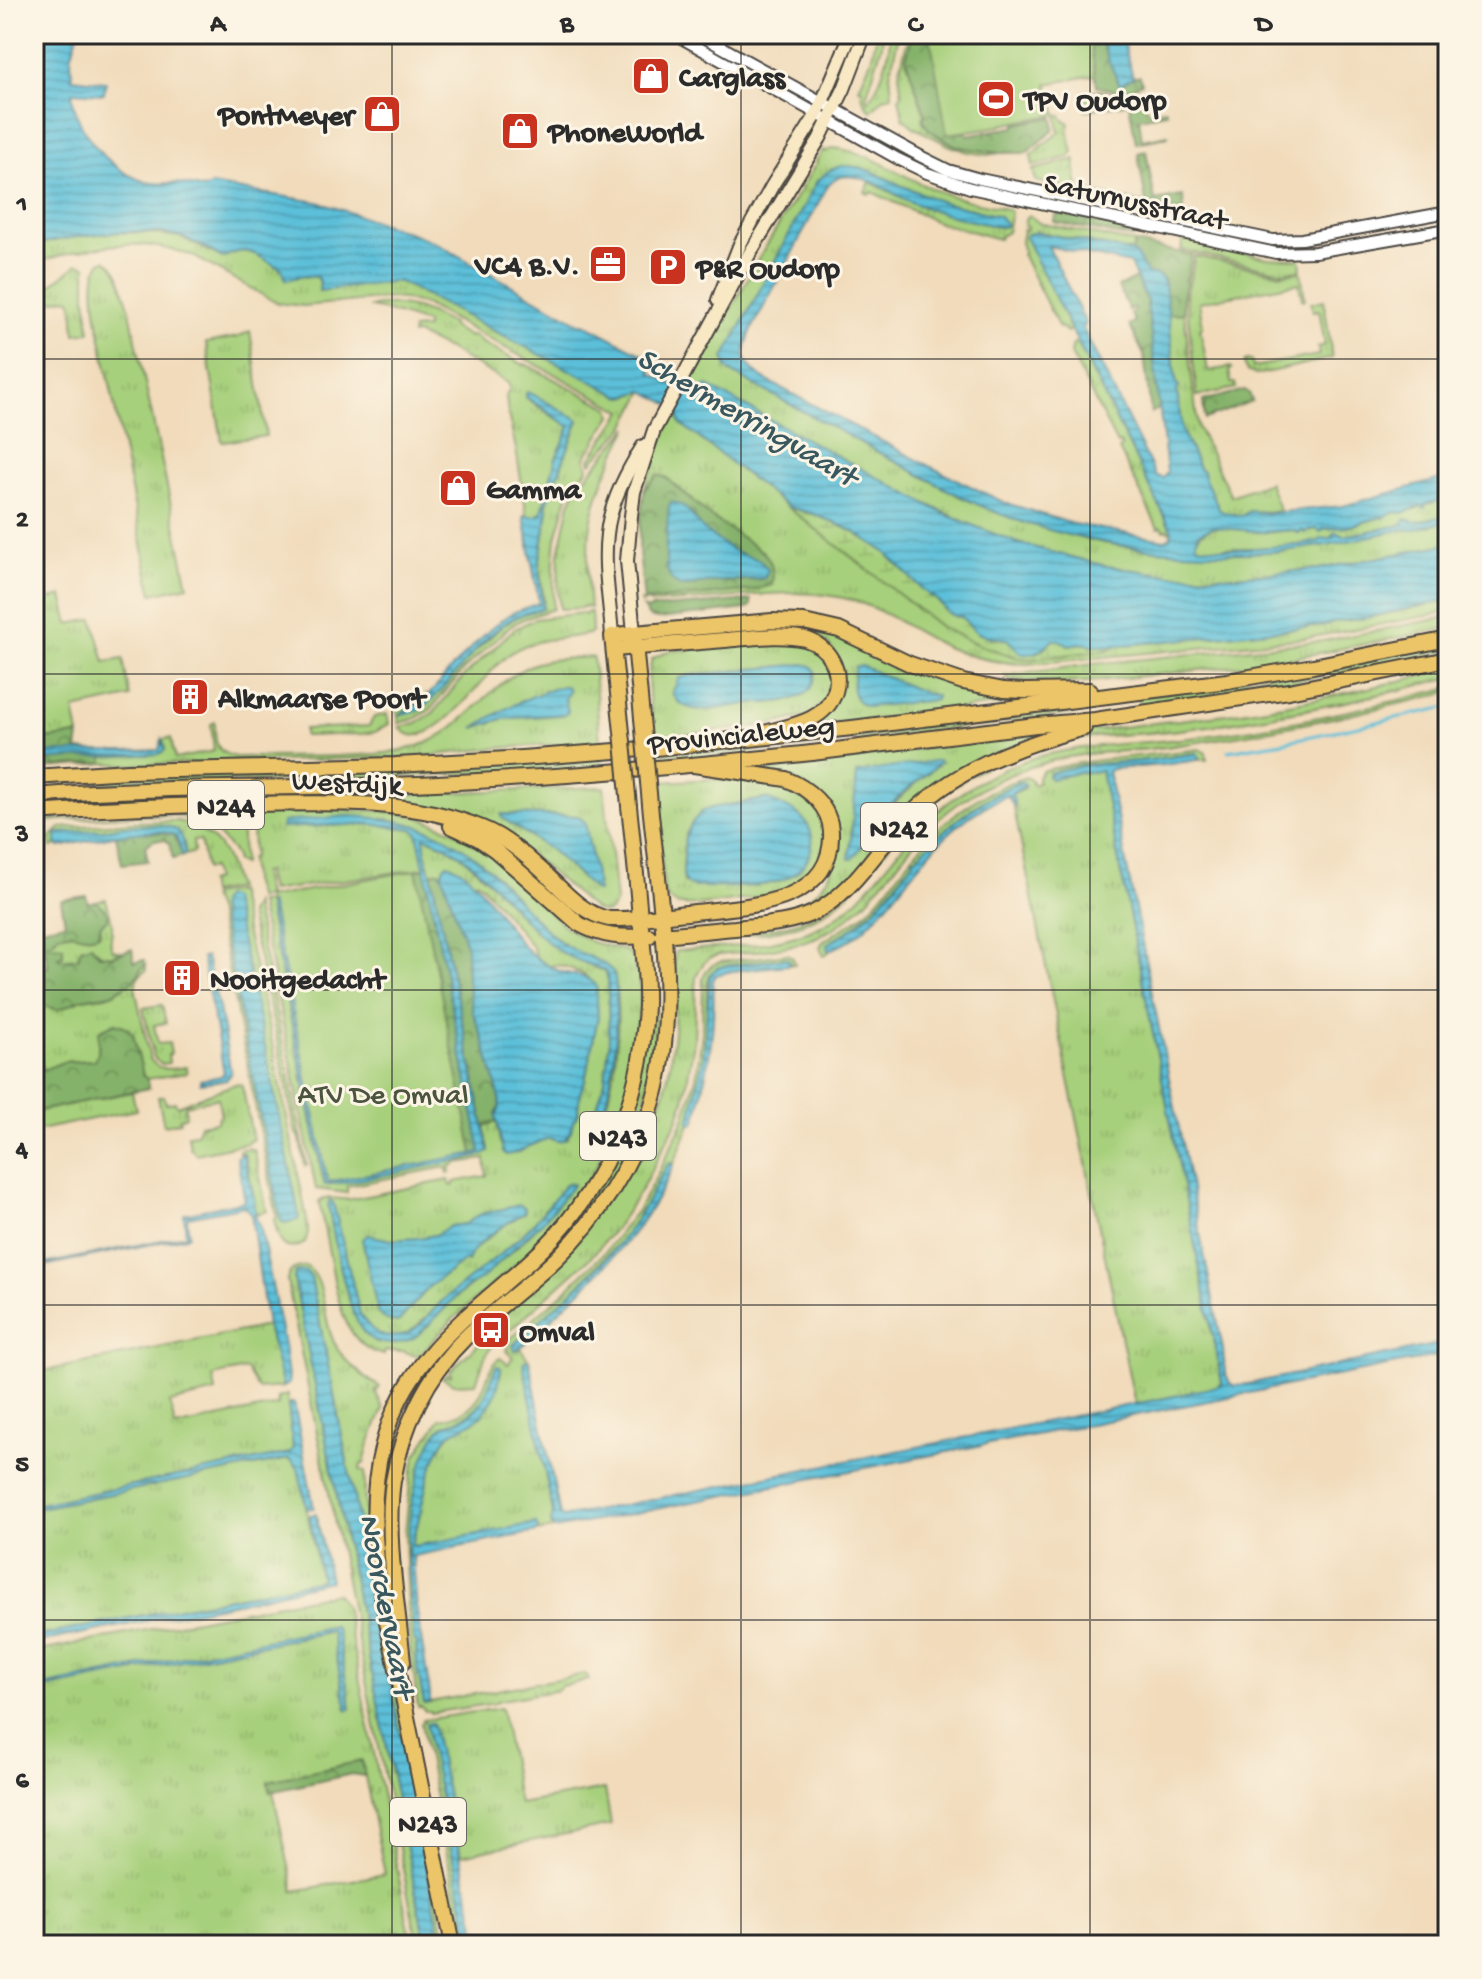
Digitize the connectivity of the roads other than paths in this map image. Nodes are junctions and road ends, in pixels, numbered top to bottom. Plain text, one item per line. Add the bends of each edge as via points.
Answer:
1 (674, 34) edge
2 (698, 34) edge
3 (851, 34) edge
4 (865, 34) edge
5 (826, 111) junction
6 (1448, 212) edge
7 (1448, 229) edge
8 (1332, 234) junction
9 (1335, 249) junction
10 (704, 336) junction
11 (656, 426) junction
12 (1448, 639) edge
13 (634, 640) junction
14 (613, 642) junction
15 (1448, 659) edge
16 (1150, 691) junction
17 (1143, 713) junction
18 (731, 741) junction
19 (694, 765) junction
20 (34, 777) edge
21 (34, 796) edge
22 (417, 811) junction
23 (34, 813) edge
24 (661, 915) junction
25 (640, 917) junction
26 (662, 935) junction
27 (642, 937) junction
28 (403, 1698) junction
29 (453, 1945) edge

1 - 5 street
2 - 5 street
3 - 5 main road
4 - 5 main road
5 - 8 street, Saturnusstraat via 959,174 1273,240
5 - 9 street, Saturnusstraat via 917,169 970,188 1276,253
5 - 10 main road
5 - 10 main road via 761,205
6 - 8 street, Saturnusstraat
7 - 9 street, Saturnusstraat
8 - 9 street
10 - 11 main road
11 - 13 main road via 631,516 627,561
11 - 14 main road via 628,471 607,532
12 - 16 main road, Provincialeweg via 1261,676
13 - 14 main road
13 - 16 main road via 792,621 839,630 928,671 985,687
13 - 18 main road via 777,637 804,639 822,648 837,676 826,708 801,723
13 - 24 main road, N243, bridge
14 - 25 main road, N243, bridge
15 - 17 main road, Provincialeweg / N242
16 - 18 main road, Provincialeweg
17 - 19 main road, Provincialeweg / N242
17 - 26 main road, N242 via 1033,743 950,782 903,822 850,886 812,913 785,922
18 - 20 main road, Provincialeweg via 396,765
19 - 21 main road, Provincialeweg / N242 via 478,781
19 - 24 main road, N242 via 776,776 806,789 828,816 829,855 812,880 776,900
22 - 23 main road, Westdijk / N244 via 354,803
22 - 25 main road, Westdijk / N244 via 497,835 582,908 601,918
22 - 27 main road, Westdijk / N244 via 488,845 579,924 602,935
24 - 25 main road, Westdijk
24 - 26 main road, N243
25 - 27 main road, N243
26 - 27 main road, Westdijk
26 - 28 main road, N243 via 662,1063 630,1158 573,1242 452,1353 425,1390 406,1431 391,1512
27 - 28 main road, N243 via 646,1004 641,1056 622,1129 602,1170 548,1244 442,1339 402,1392 390,1418 377,1470 374,1535
28 - 29 main road, N243

